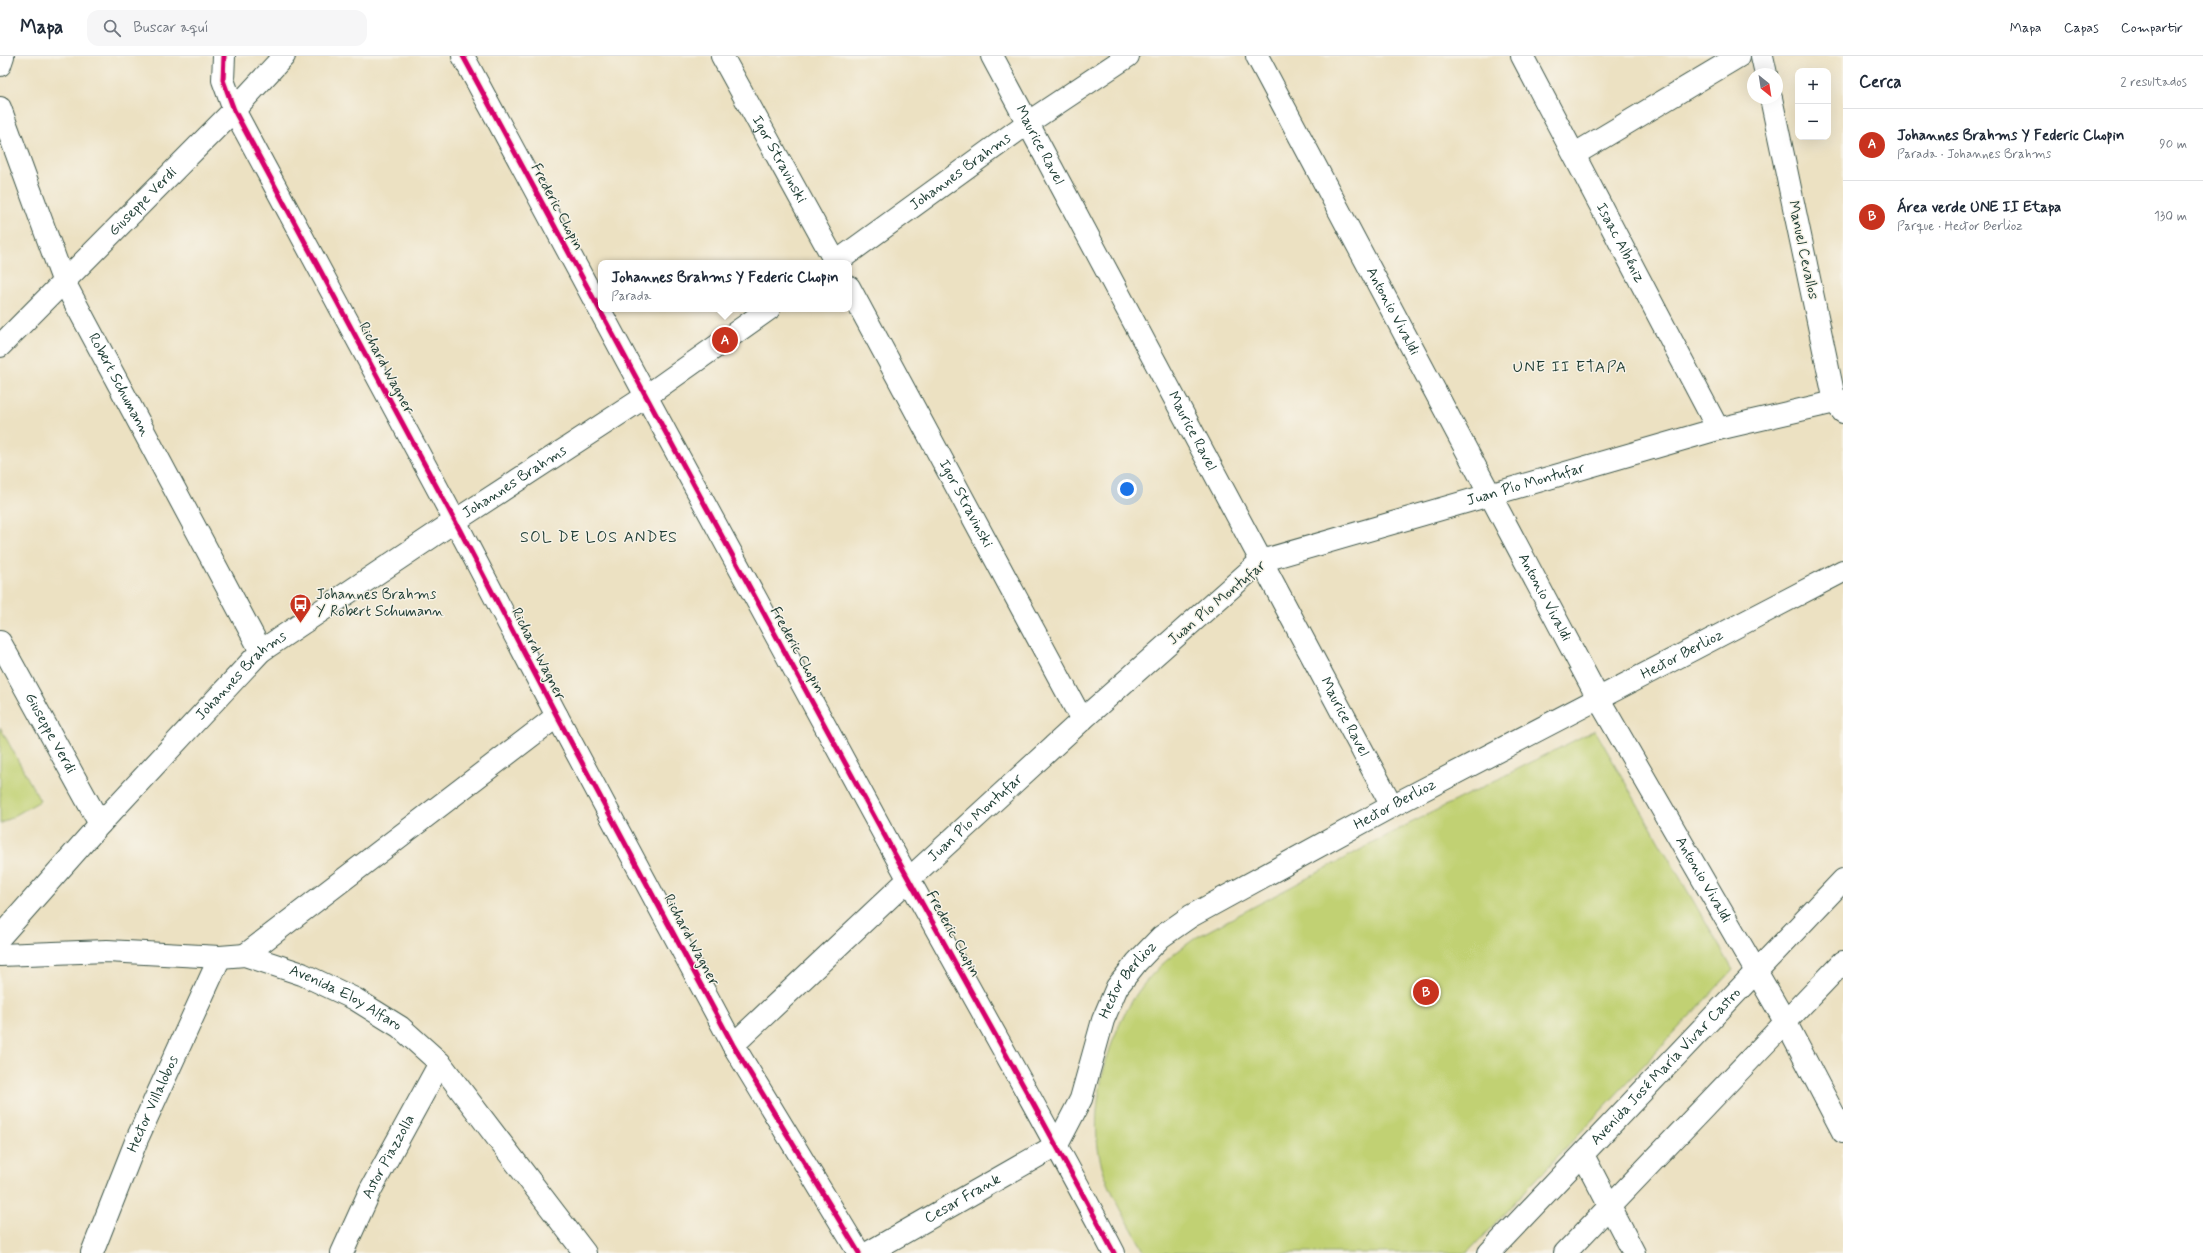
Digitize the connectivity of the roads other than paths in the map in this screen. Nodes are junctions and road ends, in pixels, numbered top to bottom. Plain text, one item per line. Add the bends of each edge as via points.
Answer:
1 (3, 56) edge
2 (224, 56) edge
3 (284, 56) edge
4 (463, 56) edge
5 (722, 56) edge
6 (992, 56) edge
7 (1128, 56) edge
8 (1257, 56) edge
9 (1522, 56) edge
10 (1739, 56) edge
11 (1762, 56) edge
12 (0, 65) edge
13 (1765, 68) edge
14 (1772, 104) edge
15 (0, 108) edge
16 (234, 110) junction
17 (1029, 122) junction
18 (1575, 154) junction
19 (834, 260) edge
20 (840, 260) edge
21 (63, 280) junction
22 (852, 293) edge
23 (598, 309) edge
24 (600, 312) edge
25 (765, 312) edge
26 (0, 346) edge
27 (645, 397) junction
28 (1840, 405) edge
29 (1718, 429) junction
30 (1490, 494) junction
31 (455, 521) junction
32 (1261, 561) junction
33 (1843, 571) edge
34 (0, 642) edge
35 (261, 652) junction
36 (1598, 698) junction
37 (557, 716) junction
38 (1082, 720) junction
39 (1392, 806) junction
40 (100, 824) junction
41 (909, 879) junction
42 (1843, 880) edge
43 (0, 937) edge
44 (0, 955) edge
45 (245, 955) junction
46 (220, 957) junction
47 (1843, 962) edge
48 (1757, 972) junction
49 (1786, 1022) junction
50 (733, 1045) junction
51 (440, 1063) junction
52 (1843, 1132) edge
53 (1057, 1145) junction
54 (1583, 1155) junction
55 (1609, 1208) junction
56 (92, 1253) edge
57 (342, 1253) edge
58 (585, 1253) edge
59 (859, 1253) edge
60 (868, 1253) edge
61 (1114, 1253) edge
62 (1489, 1253) edge
63 (1565, 1253) edge
64 (1634, 1253) edge

1 - 12 street
2 - 16 street, Richard Wagner via 223,80
3 - 16 street, Giuseppe Verdi
4 - 23 street, Frederic Chopin
5 - 19 street, Igor Stravinski
6 - 17 street, Maurice Ravel
7 - 17 street, Johannes Brahms
8 - 30 street, Antonio Vivaldi
9 - 18 street, Isaac Albéniz
10 - 18 street
11 - 13 street
14 - 28 street, Manuel Cevallos
15 - 21 street, Robert Schumann
16 - 21 street, Giuseppe Verdi
16 - 31 street, Richard Wagner
17 - 20 street, Johannes Brahms
17 - 32 street, Maurice Ravel
18 - 29 street, Isaac Albéniz
21 - 26 street, Giuseppe Verdi
21 - 35 street, Robert Schumann
22 - 38 street, Igor Stravinski
24 - 27 street, Frederic Chopin
25 - 27 street, Johannes Brahms
27 - 31 street, Johannes Brahms
27 - 41 street, Frederic Chopin
28 - 29 street, Juan Pío Montufar
29 - 30 street, Juan Pío Montufar
30 - 32 street, Juan Pío Montufar
30 - 36 street, Antonio Vivaldi
31 - 35 street, Johannes Brahms
31 - 37 street, Richard Wagner
32 - 38 street, Juan Pío Montufar
32 - 39 street, Maurice Ravel
33 - 36 street, Hector Berlioz
34 - 40 street, Giuseppe Verdi
35 - 40 street, Johannes Brahms
36 - 39 street, Hector Berlioz
36 - 48 street, Antonio Vivaldi
37 - 45 street
37 - 50 street, Richard Wagner
38 - 41 street, Juan Pío Montufar
39 - 53 street, Hector Berlioz via 1191,916 1161,937 1136,962 1114,994 1102,1020 1081,1099
40 - 43 street, Johannes Brahms
41 - 50 street, Juan Pío Montufar
41 - 53 street, Frederic Chopin
42 - 48 street, Avenida José María Vivar Castro
44 - 46 street, Avenida Eloy Alfaro via 107,951
45 - 46 street, Avenida Eloy Alfaro
45 - 51 street, Avenida Eloy Alfaro via 302,974 356,999 400,1028
46 - 56 street, Hector Villalobos via 137,1139
47 - 49 street
48 - 49 street, Antonio Vivaldi
48 - 54 street, Avenida José María Vivar Castro
49 - 52 street, Antonio Vivaldi
49 - 55 street
50 - 59 street, Richard Wagner
51 - 57 street, Astor Piazzolla via 371,1189
51 - 58 street, Avenida Eloy Alfaro
53 - 60 street, Cesar Frank
53 - 61 street, Frederic Chopin
54 - 55 street
54 - 62 street, Avenida José María Vivar Castro
55 - 63 street
55 - 64 street

